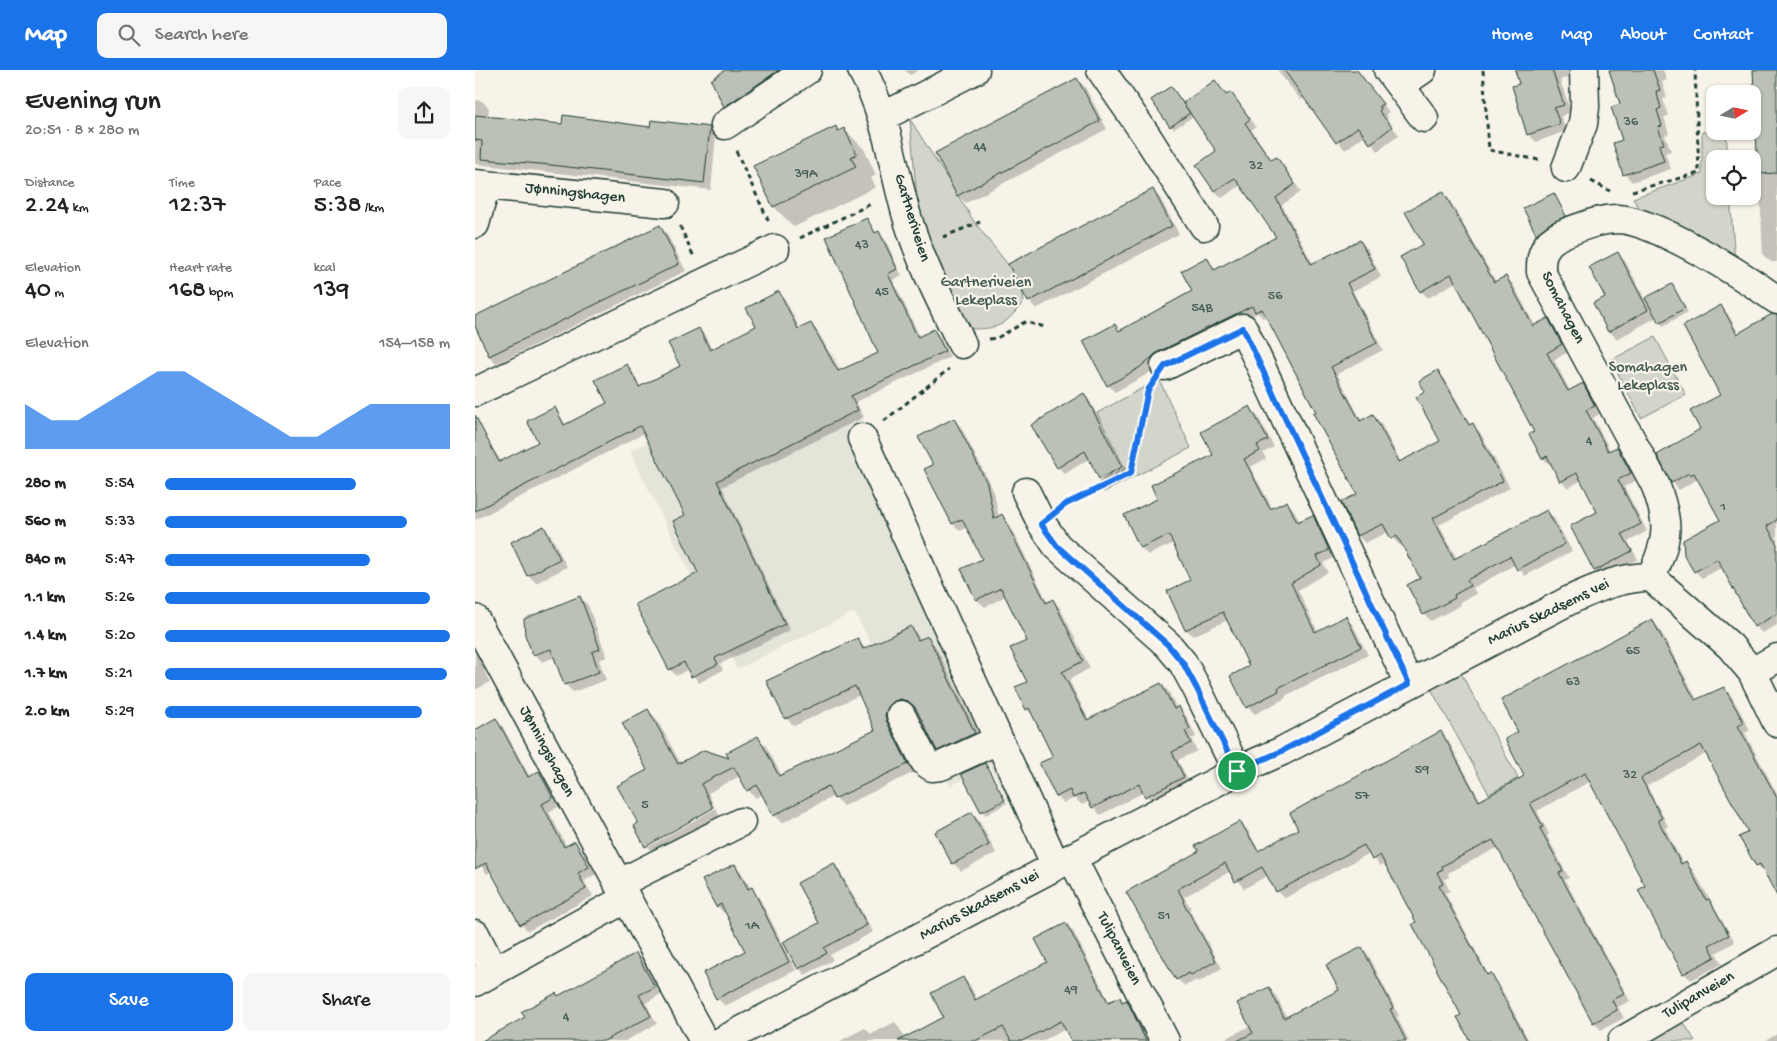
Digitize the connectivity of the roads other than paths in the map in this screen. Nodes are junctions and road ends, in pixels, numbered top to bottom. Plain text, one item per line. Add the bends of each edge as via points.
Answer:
1 (807, 70) edge
2 (862, 70) edge
3 (975, 70) edge
4 (1101, 70) edge
5 (1422, 70) edge
6 (1584, 70) edge
7 (1394, 78) edge
8 (882, 117) junction
9 (1424, 118) dead end
10 (725, 125) road end
11 (1566, 168) road end
12 (481, 184) edge
13 (665, 203) road end
14 (475, 224) edge
15 (1204, 226) dead end
16 (779, 247) road end
17 (1777, 300) edge
18 (962, 344) road end
19 (1165, 366) road end
20 (475, 392) edge
21 (862, 438) road end
22 (1026, 492) dead end
23 (1651, 578) junction
24 (475, 619) edge
25 (1777, 658) edge
26 (1752, 672) junction
27 (1409, 684) junction
28 (901, 715) dead end
29 (1777, 723) edge
30 (997, 740) junction
31 (1237, 771) junction
32 (741, 822) dead end
33 (1064, 862) junction
34 (621, 891) junction
35 (475, 934) edge
36 (1777, 951) edge
37 (485, 977) edge
38 (704, 1041) edge
39 (722, 1041) edge
40 (1165, 1041) edge
41 (1621, 1041) edge

1 - 10 street
2 - 8 street, Gartneriveien
3 - 8 street
4 - 15 street
5 - 7 street
6 - 11 street via 1583,124
7 - 9 street
8 - 18 street, Gartneriveien via 918,252
12 - 13 street, Jønningshagen
12 - 14 street, Jønningshagen
16 - 20 street
17 - 23 street, Somahagen via 1684,243 1650,226 1620,219 1594,222 1564,233 1546,246 1540,256 1541,272 1664,506 1667,526 1664,551
19 - 27 street via 1243,328
21 - 30 street, Tulipanveien
22 - 31 street via 1041,524 1057,546 1168,645 1183,663
23 - 26 street via 1730,646
23 - 27 street, Marius Skadsems vei via 1632,577 1608,582
24 - 34 street, Jønningshagen
25 - 26 street
26 - 29 street
27 - 31 street, Marius Skadsems vei
28 - 30 street via 925,762 932,767 941,766
30 - 33 street, Tulipanveien
31 - 33 street, Marius Skadsems vei
32 - 34 street
33 - 39 street, Marius Skadsems vei
33 - 40 street, Tulipanveien
34 - 37 street
34 - 38 street, Jønningshagen
35 - 37 street
36 - 41 street, Tulipanveien

